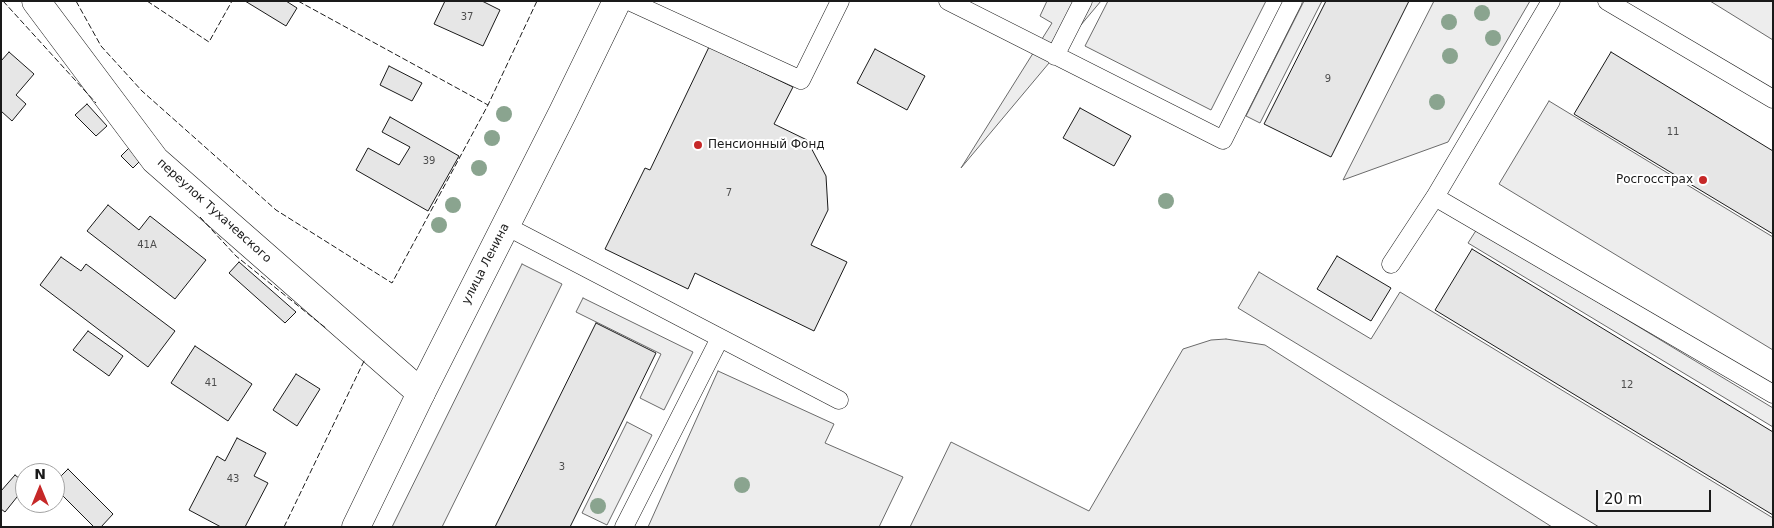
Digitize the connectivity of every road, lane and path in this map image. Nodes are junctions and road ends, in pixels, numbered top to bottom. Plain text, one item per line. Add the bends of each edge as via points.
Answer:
1 (36, 1) edge
2 (617, 1) edge
3 (629, 1) edge
4 (840, 1) edge
5 (948, 1) edge
6 (1083, 1) edge
7 (1293, 1) edge
8 (1551, 1) edge
9 (1607, 1) edge
10 (1055, 56) junction
11 (1773, 99) edge
12 (1436, 197) junction
13 (506, 226) junction
14 (1392, 264) dead end
15 (720, 338) junction
16 (421, 393) junction
17 (1773, 394) edge
18 (839, 400) dead end
19 (356, 527) edge
20 (624, 527) edge

1 - 16 main road, переулок Тухачевского via 155,160
2 - 13 main road, улица Ленина
3 - 4 lane via 801,80
5 - 10 lane
6 - 10 lane
7 - 10 lane via 1223,140
8 - 12 lane
9 - 11 lane
12 - 14 lane
12 - 17 lane
13 - 15 lane
13 - 16 main road, улица Ленина
15 - 18 lane
15 - 20 lane
16 - 19 main road, улица Ленина

